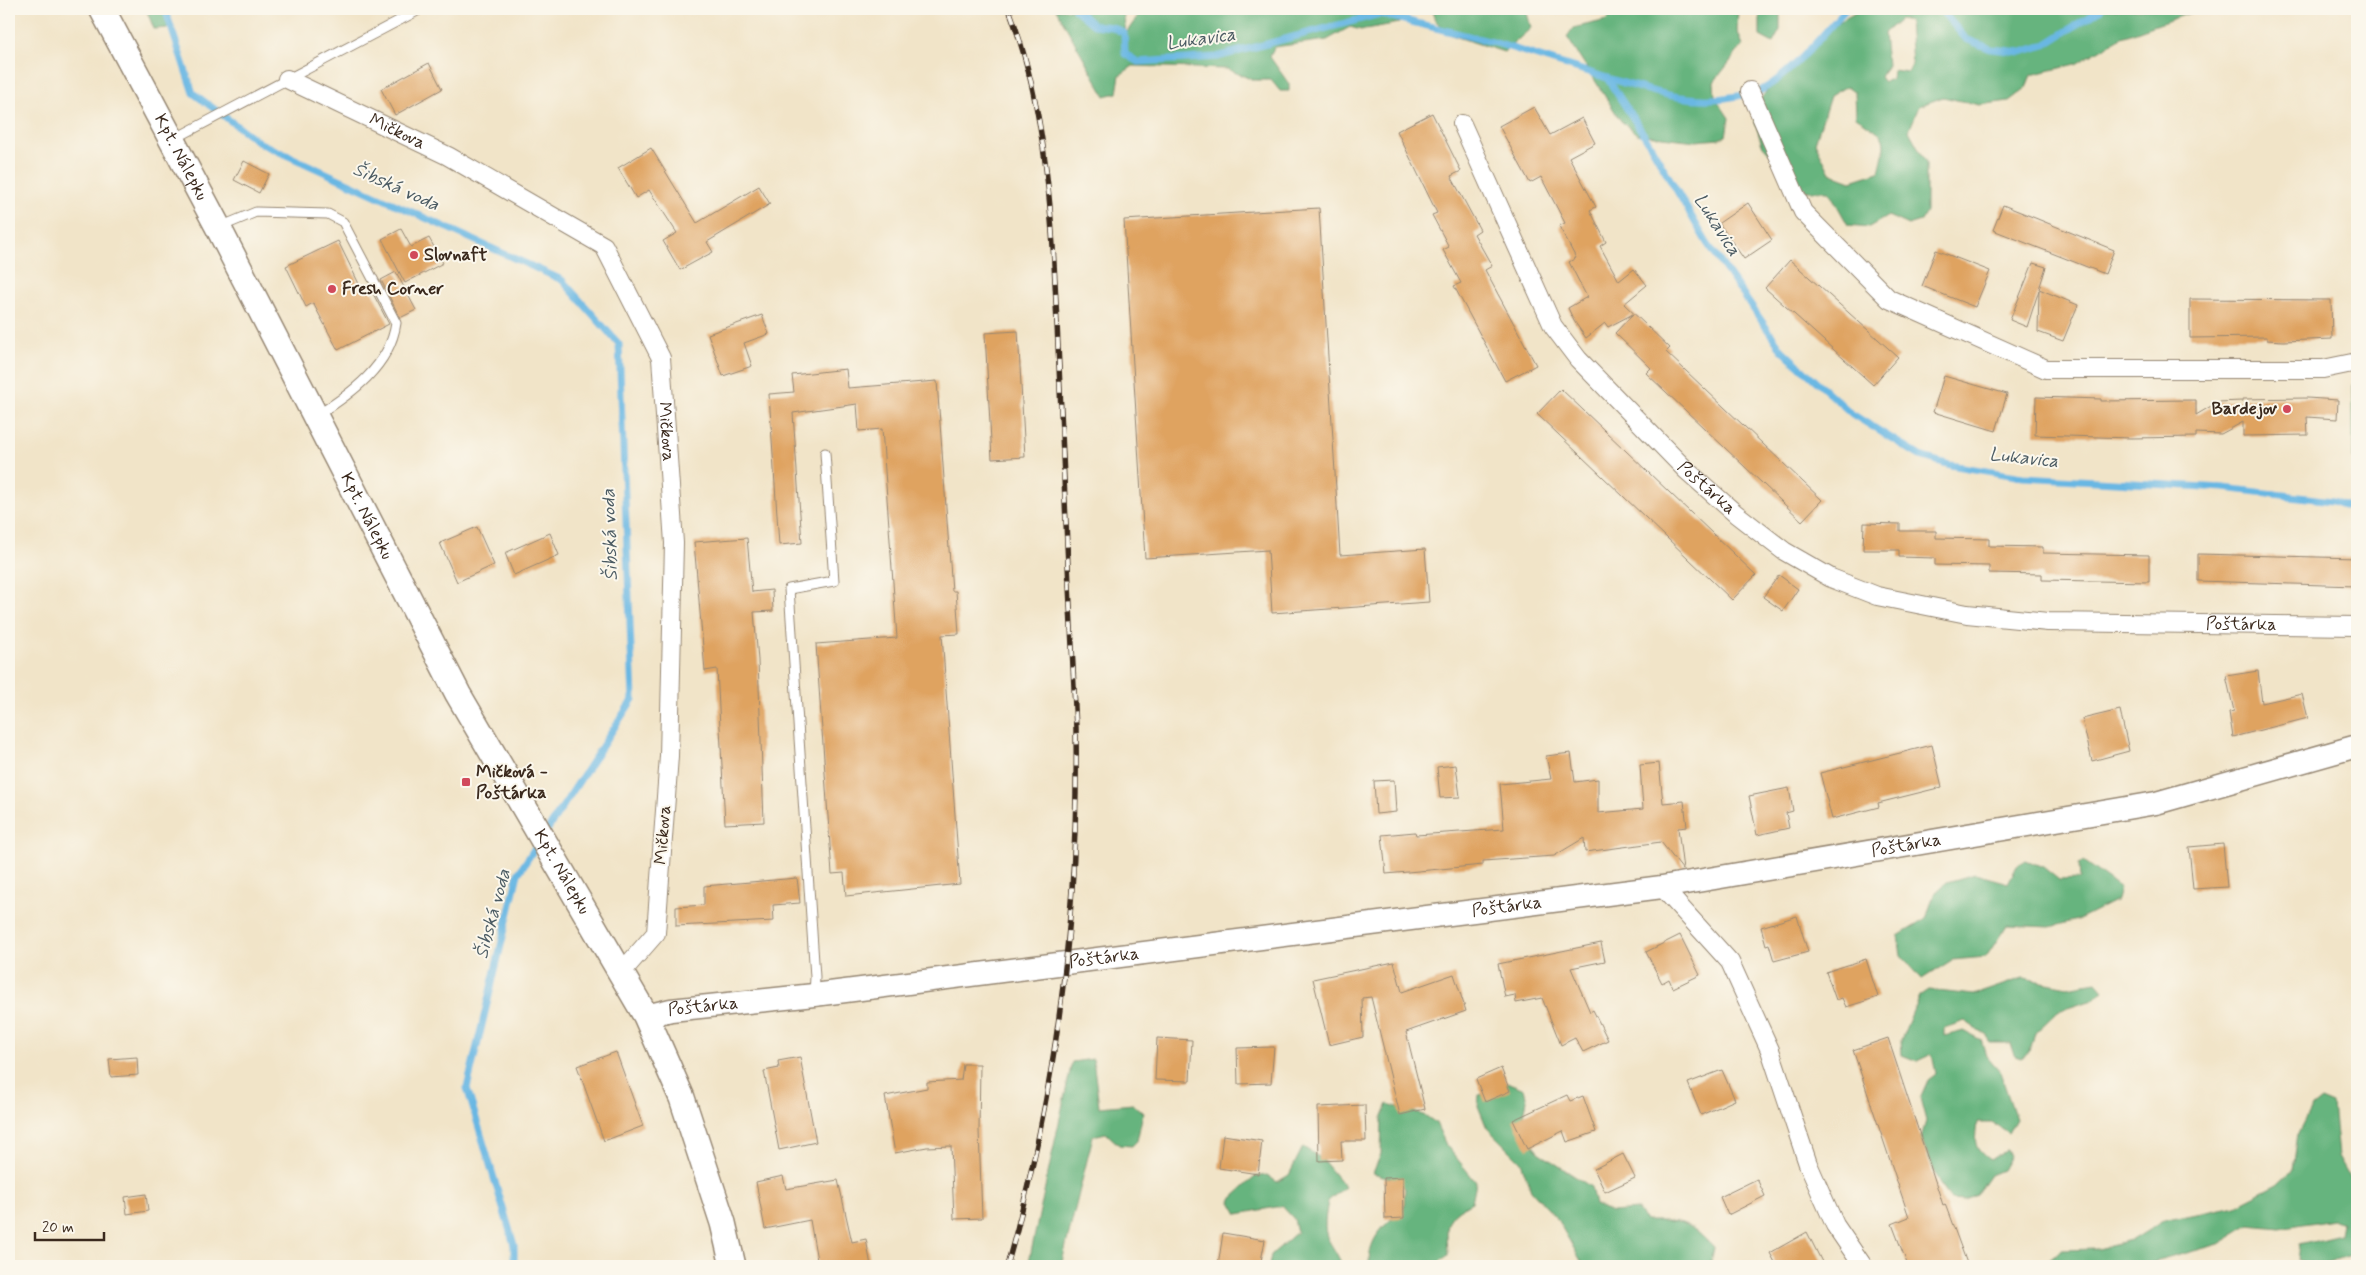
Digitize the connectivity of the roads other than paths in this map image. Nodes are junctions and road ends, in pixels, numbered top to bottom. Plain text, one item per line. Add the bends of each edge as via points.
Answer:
1 (102, 9) edge
2 (421, 9) edge
3 (287, 79) junction
4 (1750, 91) dead end
5 (1462, 124) dead end
6 (173, 140) junction
7 (218, 227) junction
8 (2357, 362) edge
9 (316, 416) junction
10 (825, 453) dead end
11 (2357, 626) edge
12 (2357, 746) edge
13 (1662, 887) junction
14 (621, 973) junction
15 (814, 995) junction
16 (646, 1016) junction
17 (733, 1266) edge
18 (1863, 1266) edge

1 - 6 main road, Kpt. Nálepku
2 - 3 lane
3 - 6 lane
3 - 14 street, Mičkova via 448,156 604,246 661,358 674,543 669,756 656,933
4 - 8 street via 1803,212 1889,299 2046,368 2323,369
5 - 11 street, Poštárka via 1554,326 1578,359 1700,482 1784,552 1877,596 1966,614 2048,622
6 - 7 main road, Kpt. Nálepku
7 - 9 main road, Kpt. Nálepku
7 - 9 lane via 256,212 328,214 343,222 396,322 394,338 386,355 342,400
9 - 14 main road, Kpt. Nálepku via 458,694
10 - 15 lane via 834,581 789,589 816,977
12 - 13 street, Poštárka via 2156,803
13 - 15 street, Poštárka
13 - 18 street via 1730,962 1770,1050 1808,1164 1835,1225
14 - 16 main road, Kpt. Nálepku
15 - 16 street, Poštárka via 671,1010
16 - 17 main road via 682,1098 723,1223

